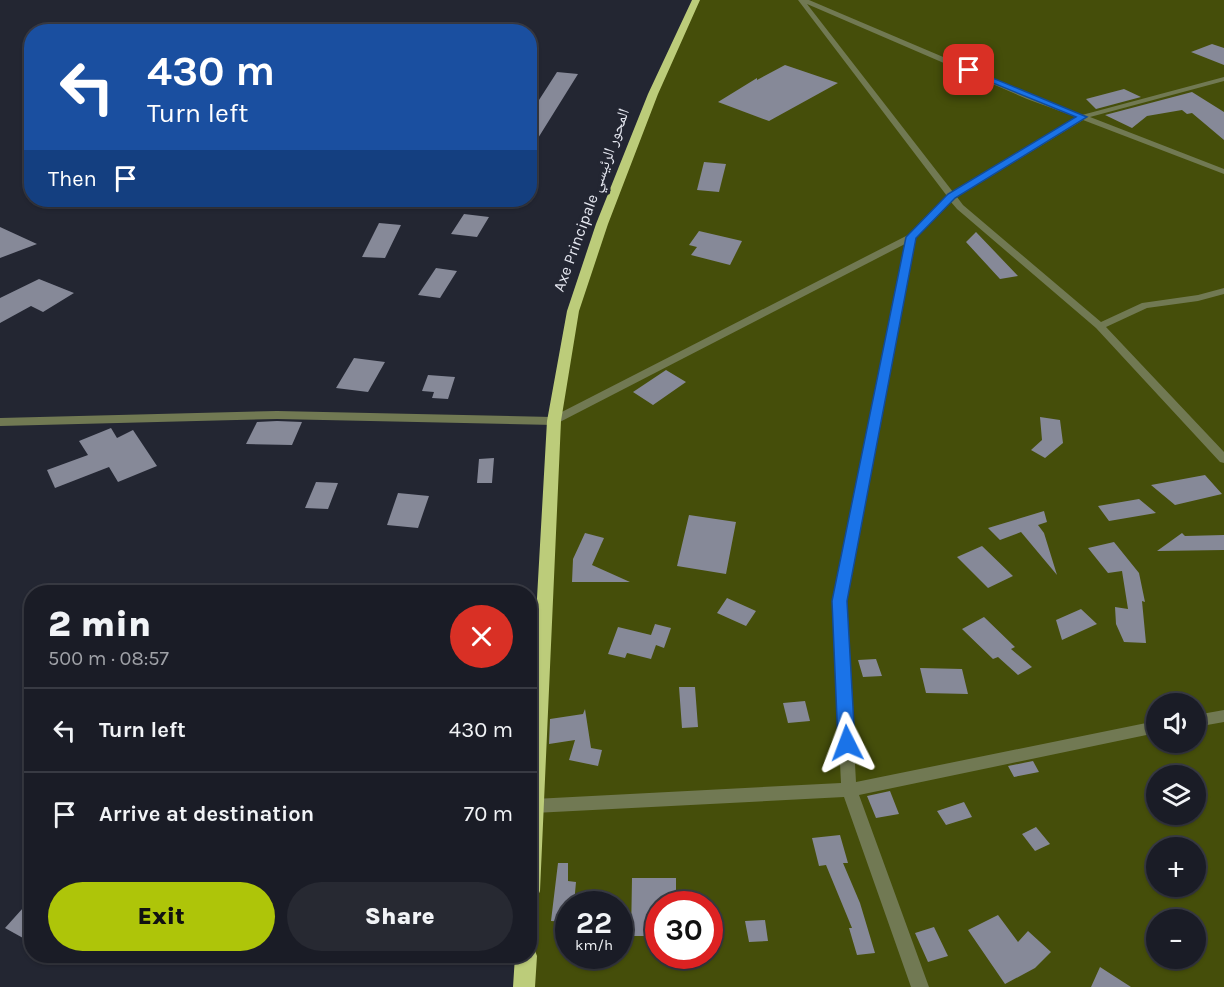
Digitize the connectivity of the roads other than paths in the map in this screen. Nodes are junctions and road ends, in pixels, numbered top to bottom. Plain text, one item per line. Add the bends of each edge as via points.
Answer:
1 (696, 0) edge
2 (803, 0) edge
3 (1224, 79) edge
4 (1082, 117) junction
5 (1224, 172) edge
6 (952, 196) junction
7 (911, 237) junction
8 (1224, 291) edge
9 (1100, 326) junction
10 (554, 421) junction
11 (0, 422) edge
12 (1224, 459) edge
13 (1224, 716) edge
14 (1206, 719) edge
15 (1146, 729) edge
16 (537, 748) edge
17 (849, 790) junction
18 (537, 806) edge
19 (526, 963) edge
20 (524, 987) edge
21 (920, 987) edge

1 - 10 main road, Axe Principale المحور الرئيسي via 602,224 573,311
2 - 4 street
2 - 6 street
3 - 4 street
4 - 5 street
4 - 6 street
6 - 7 street
6 - 9 street
7 - 10 street
7 - 17 street via 839,601
8 - 9 street via 1145,305
9 - 12 street
10 - 11 street via 277,415
10 - 16 main road, Axe Principale المحور الرئيسي
13 - 14 street
15 - 17 street
17 - 18 street
17 - 21 street
19 - 20 main road

